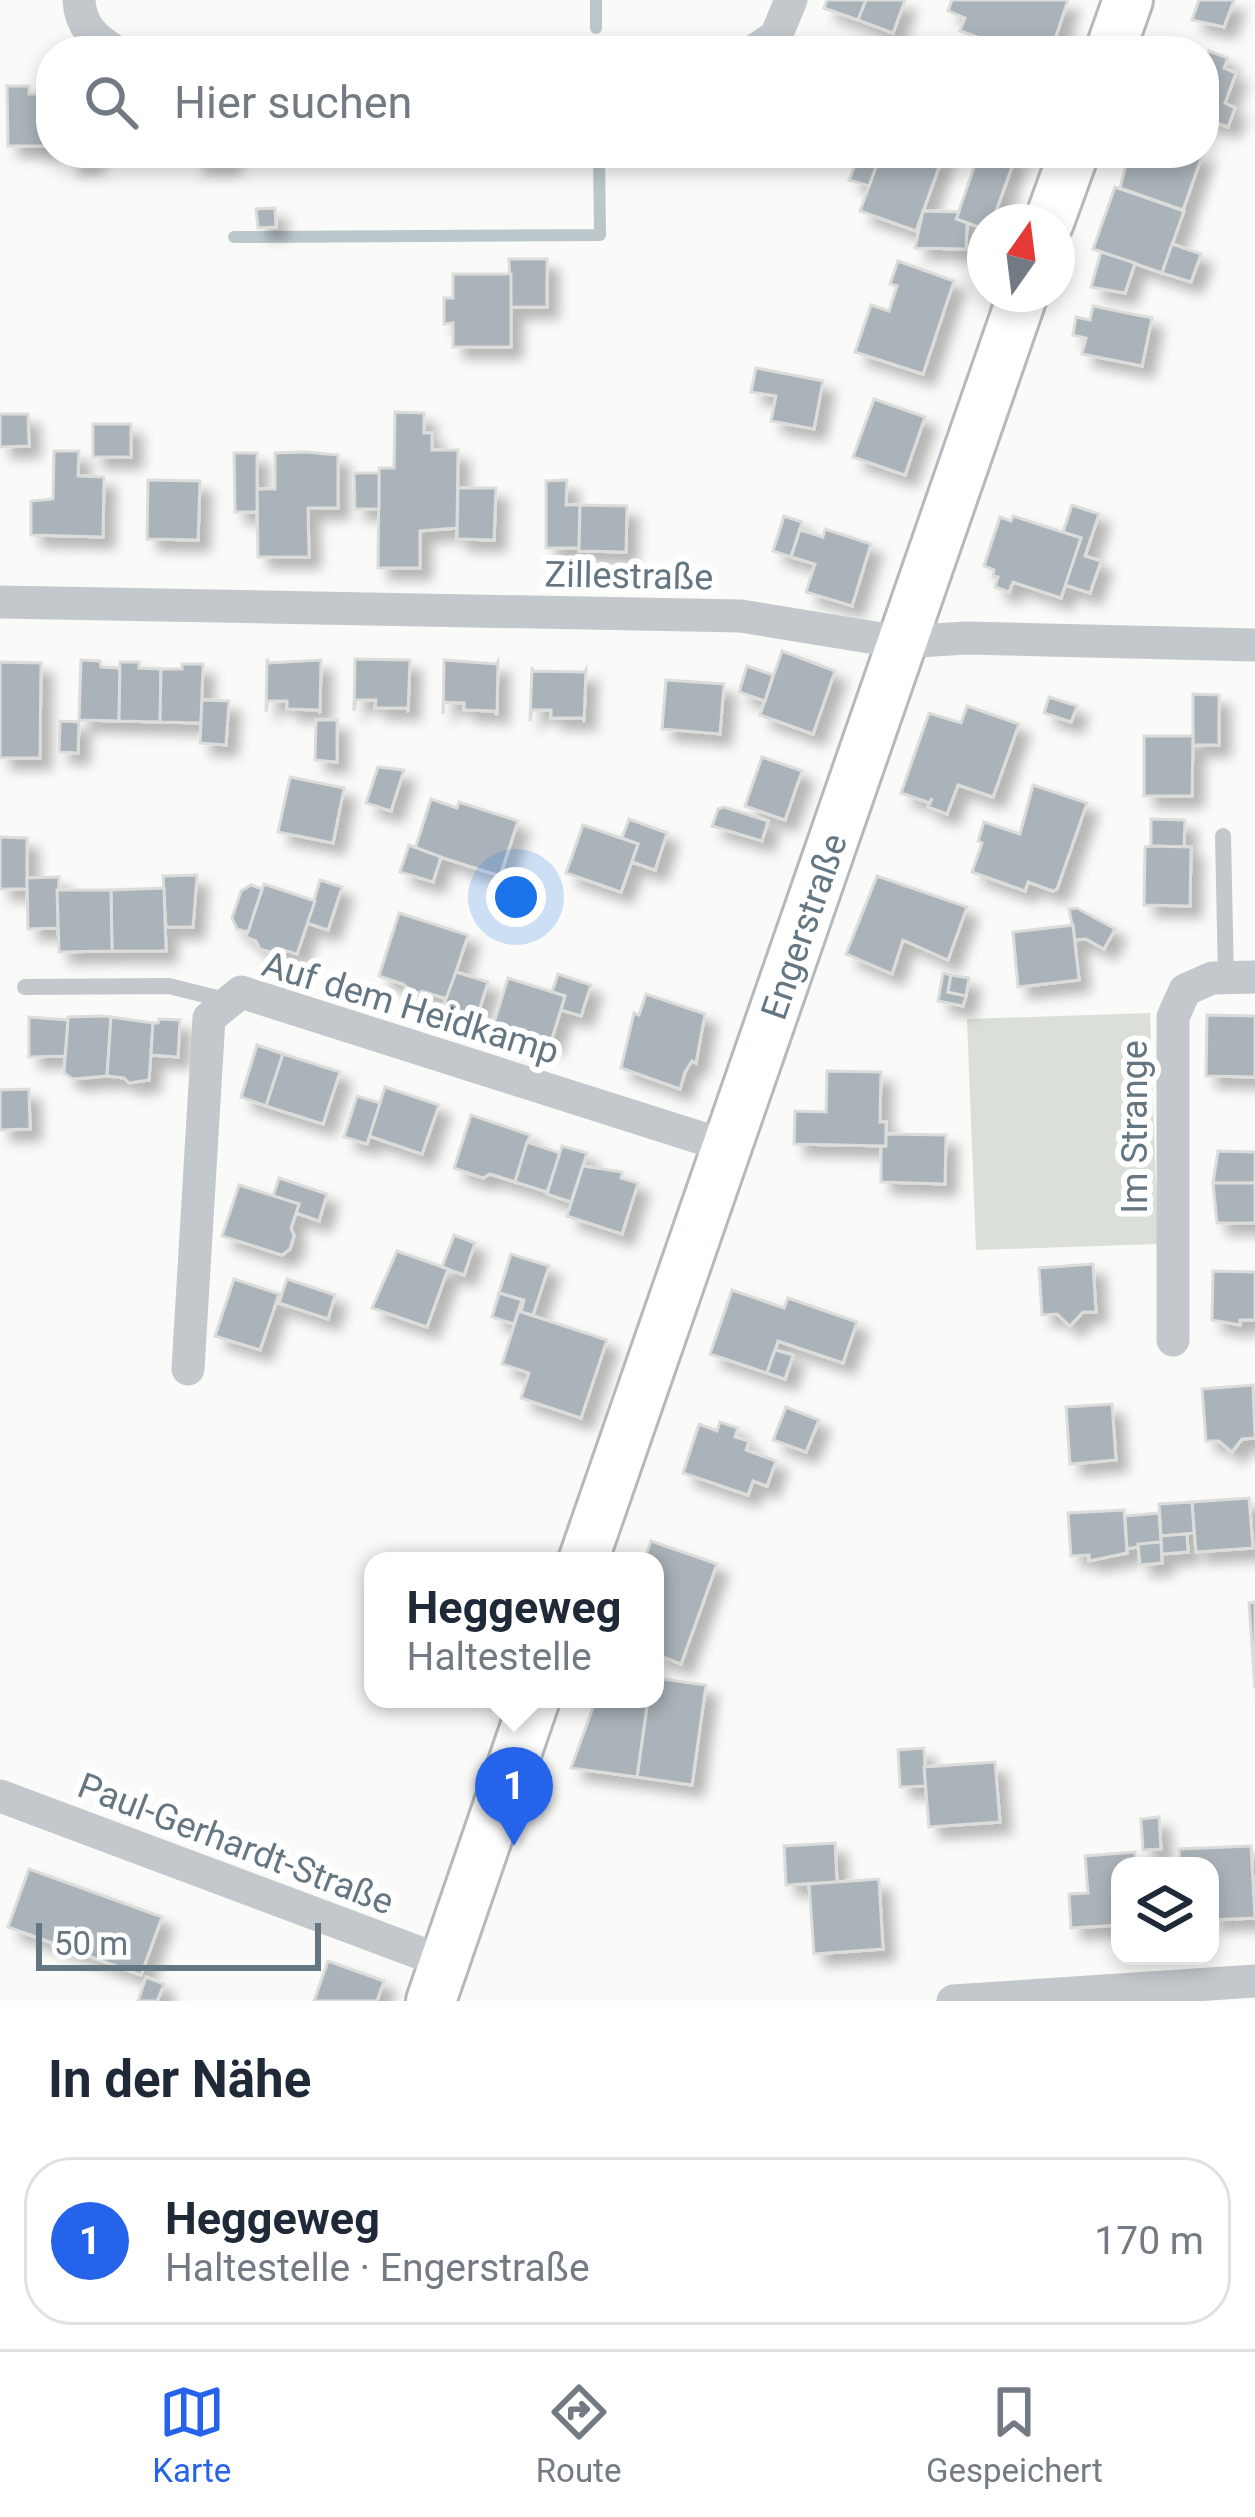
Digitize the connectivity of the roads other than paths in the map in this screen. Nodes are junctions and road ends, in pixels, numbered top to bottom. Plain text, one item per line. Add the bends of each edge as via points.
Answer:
1 (79, 0) edge
2 (790, 0) edge
3 (1127, 0) edge
4 (92, 36) edge
5 (776, 36) edge
6 (1115, 36) edge
7 (1069, 168) edge
8 (1056, 204) edge
9 (1017, 312) edge
10 (0, 602) edge
11 (900, 642) junction
12 (1255, 645) edge
13 (1223, 836) dead end
14 (1240, 978) edge
15 (25, 987) dead end
16 (229, 1001) junction
17 (726, 1146) junction
18 (1173, 1340) dead end
19 (188, 1369) dead end
20 (586, 1552) edge
21 (532, 1708) edge
22 (0, 1796) edge
23 (1255, 1981) edge
24 (438, 1982) edge
25 (953, 2001) edge

1 - 4 street
2 - 5 street
3 - 6 main road
7 - 8 main road
9 - 11 main road, Engerstraße
10 - 11 street, Zillestraße via 741,616
11 - 12 street, Zillestraße
11 - 17 main road, Engerstraße
13 - 14 lane
14 - 18 street, Im Strange via 1185,990 1173,1017
15 - 16 lane via 170,986
16 - 17 street, Auf dem Heidkamp via 241,992
16 - 19 street, Auf dem Heidkamp via 209,1018
17 - 20 main road, Engerstraße
21 - 24 main road
22 - 24 street, Paul-Gerhardt-Straße
23 - 25 street

